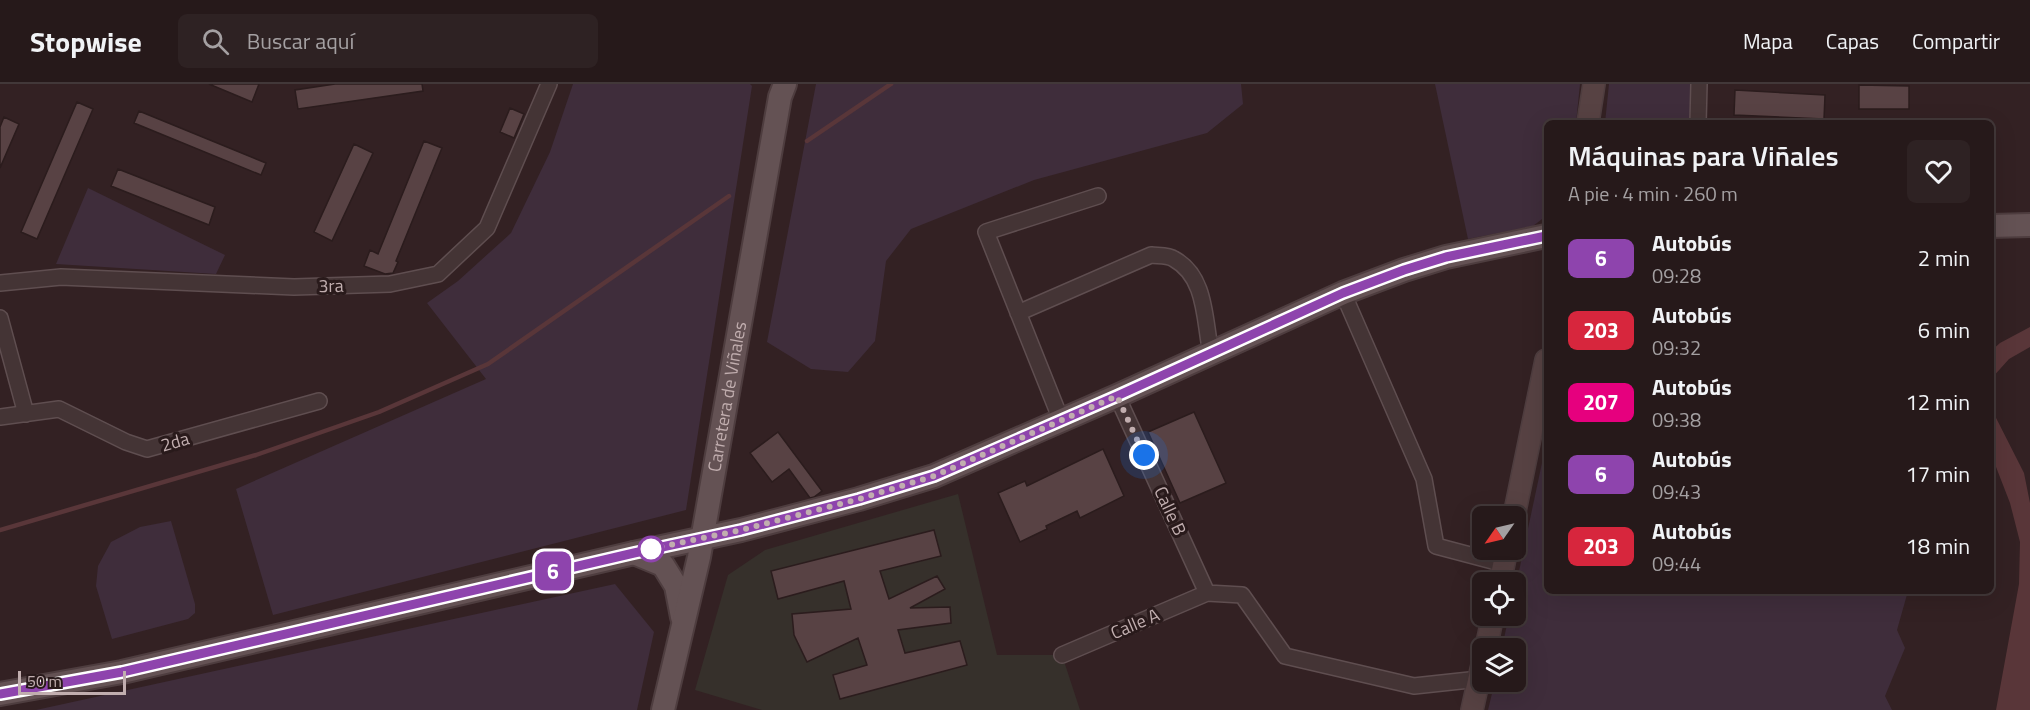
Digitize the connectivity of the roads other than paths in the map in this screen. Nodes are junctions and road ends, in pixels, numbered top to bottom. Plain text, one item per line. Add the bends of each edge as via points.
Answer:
1 (549, 84) edge
2 (784, 84) edge
3 (1594, 84) edge
4 (1700, 84) edge
5 (1588, 120) edge
6 (1698, 120) edge
7 (1098, 196) dead end
8 (2030, 225) edge
9 (1999, 226) edge
10 (1544, 236) edge
11 (0, 283) edge
12 (1343, 293) junction
13 (1018, 313) junction
14 (0, 318) edge
15 (1211, 353) junction
16 (1544, 370) edge
17 (1117, 396) junction
18 (319, 401) dead end
19 (26, 414) junction
20 (0, 417) edge
21 (1061, 420) junction
22 (1516, 506) edge
23 (701, 538) junction
24 (634, 553) junction
25 (1504, 565) edge
26 (1208, 593) junction
27 (683, 624) junction
28 (1062, 655) dead end
29 (1472, 674) edge
30 (1476, 692) edge
31 (0, 694) edge
32 (663, 710) edge
33 (1472, 710) edge

1 - 11 street, 3ra via 487,228 438,274 390,284 294,287 61,277
2 - 23 main road, Carretera de Viñales
3 - 5 main road
4 - 6 street
7 - 13 street via 986,232
8 - 9 main road
10 - 12 main road via 1446,257
12 - 15 main road
12 - 25 street via 1424,479 1436,546
13 - 15 street via 1151,255 1173,257 1191,271 1204,304
13 - 21 street
14 - 19 street
15 - 17 main road
16 - 22 main road
17 - 21 main road
17 - 26 street, Calle B
18 - 19 street, 2da via 147,449 58,409
19 - 20 street, 2da
21 - 23 main road via 934,476
23 - 24 main road
23 - 27 main road, Carretera de Viñales
24 - 27 main road via 663,565 676,586
24 - 31 main road via 122,672
26 - 28 street, Calle A
26 - 29 street via 1242,595 1285,656 1414,686
27 - 32 main road, Carretera de Viñales
30 - 33 main road

